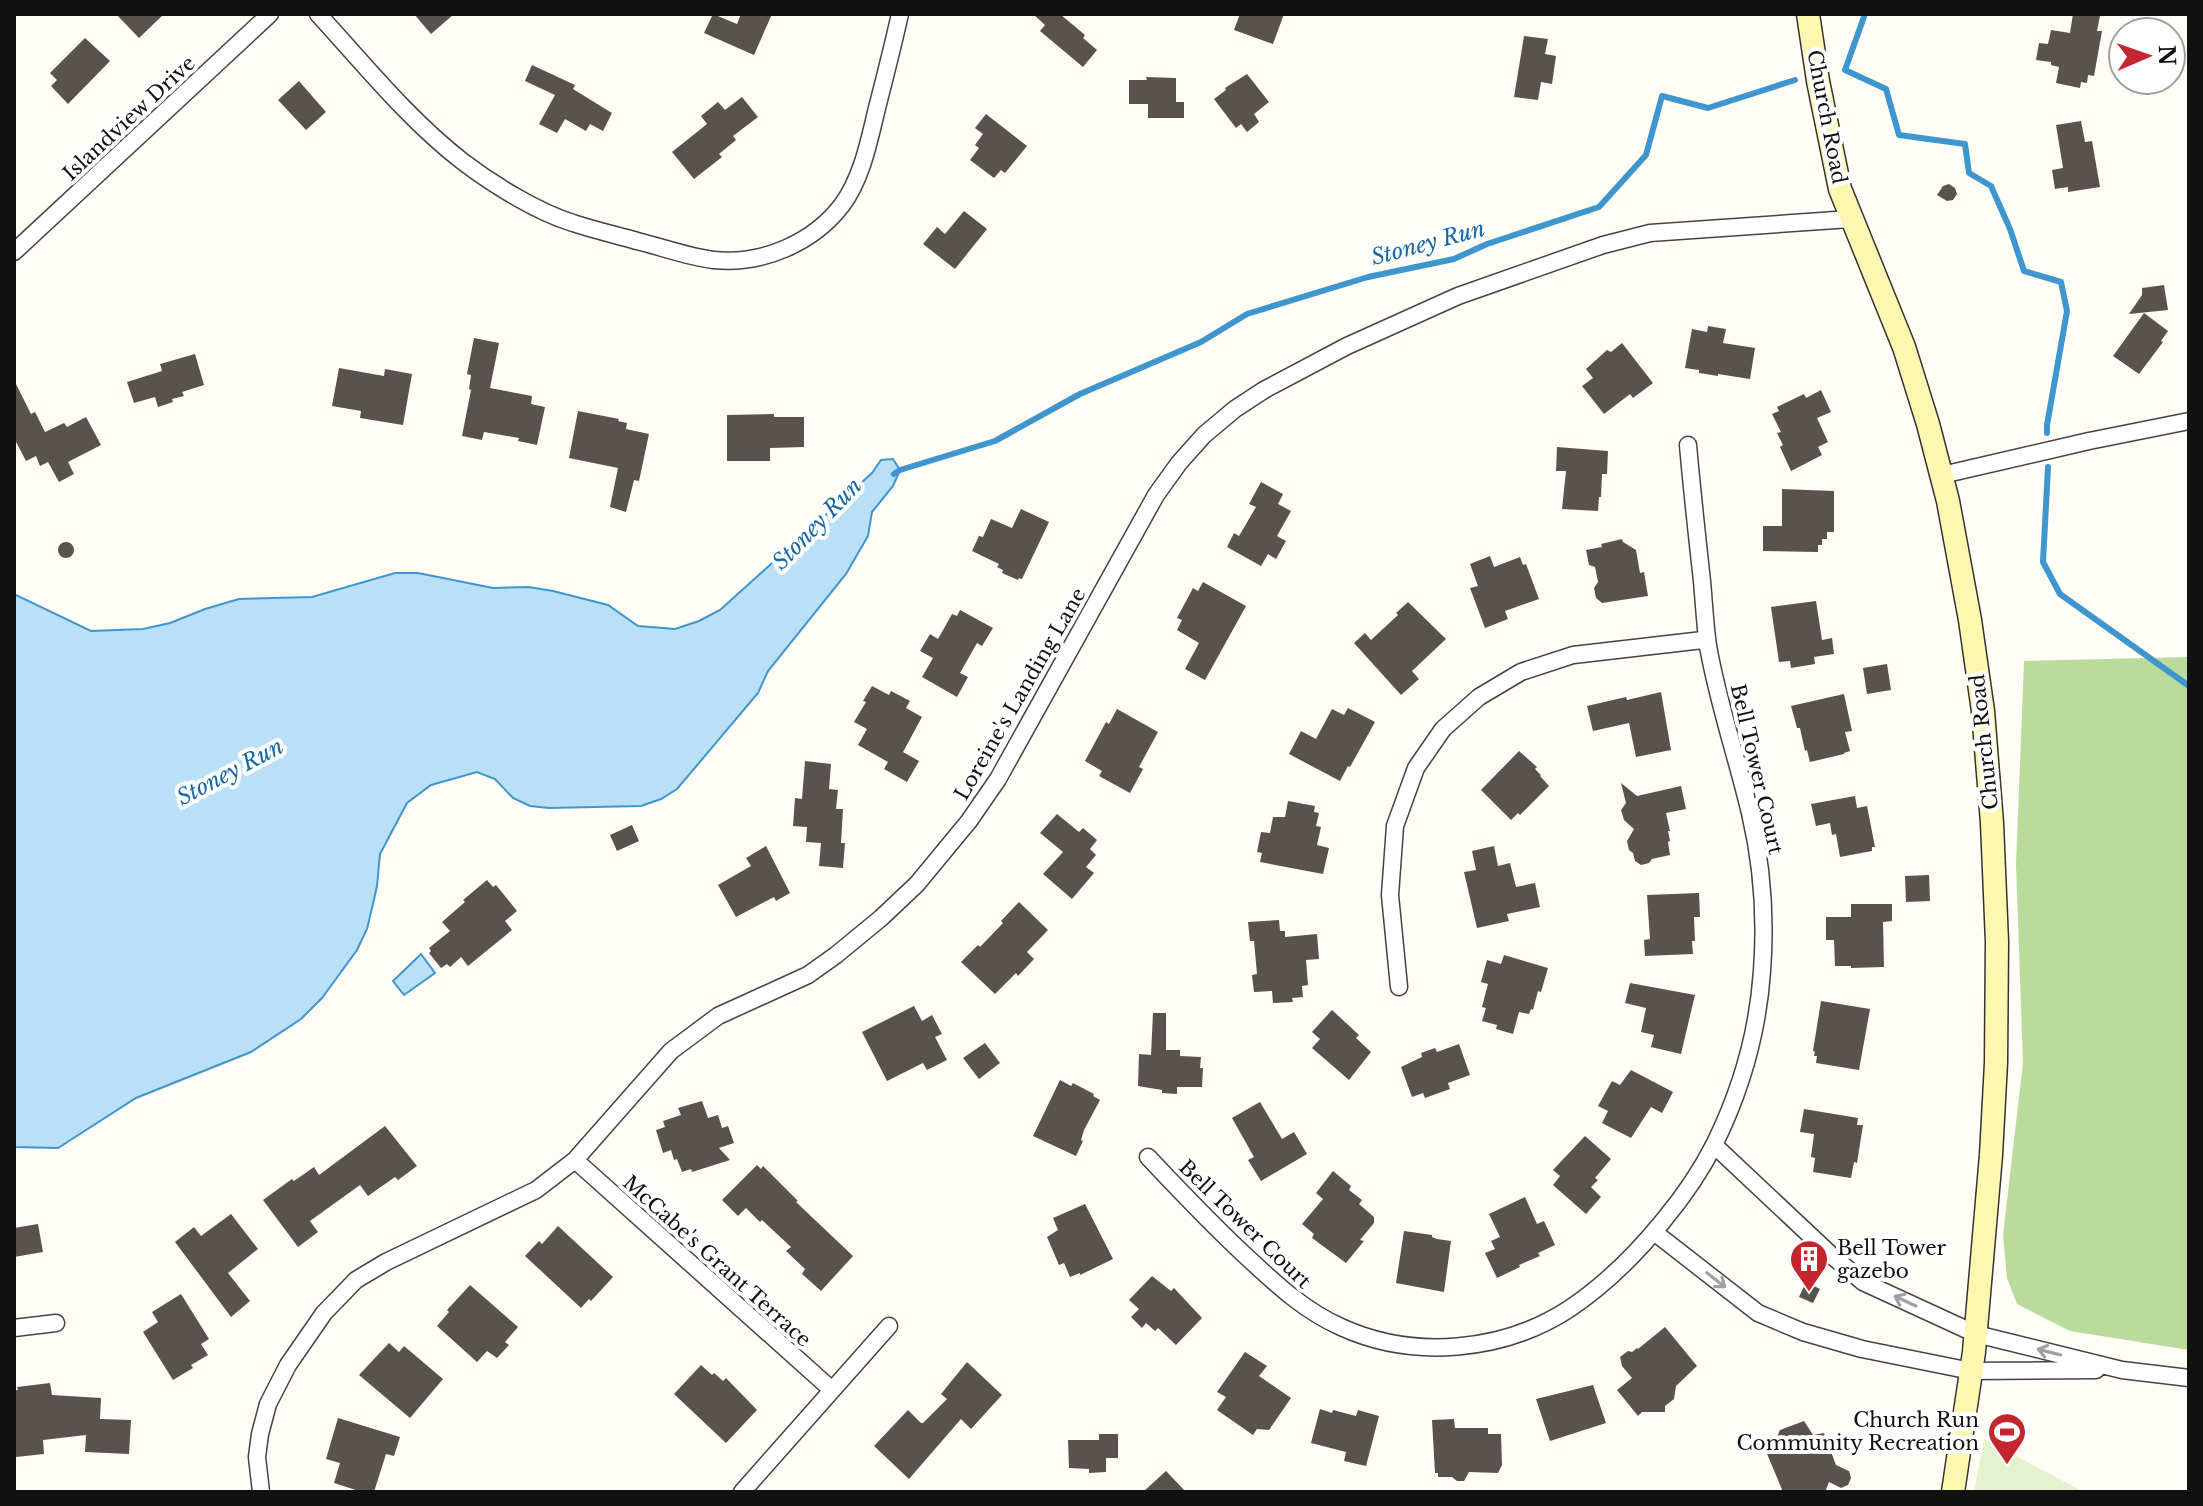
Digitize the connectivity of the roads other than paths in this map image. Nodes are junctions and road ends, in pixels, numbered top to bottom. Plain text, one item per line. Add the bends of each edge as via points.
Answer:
1 (270, 14) edge
2 (318, 14) edge
3 (900, 14) edge
4 (1808, 14) edge
5 (1850, 219) junction
6 (14, 252) edge
7 (2189, 421) edge
8 (1688, 445) dead end
9 (1942, 475) junction
10 (1708, 646) junction
11 (1399, 987) dead end
12 (1714, 1145) junction
13 (1148, 1157) dead end
14 (575, 1160) junction
15 (1654, 1232) junction
16 (56, 1323) dead end
17 (889, 1326) dead end
18 (14, 1328) edge
19 (1976, 1334) junction
20 (2122, 1370) junction
21 (1971, 1371) junction
22 (2189, 1378) edge
23 (832, 1390) junction
24 (261, 1492) edge
25 (742, 1492) edge
26 (1953, 1492) edge

1 - 6 street, Islandview Drive
2 - 3 street via 423,127 493,182 570,222 715,260 766,256 794,245 829,221 844,203 858,175
4 - 5 main road, Church Road
5 - 9 main road, Church Road via 1904,347
5 - 14 street, Loreine's Landing Lane via 1650,233 1603,245 1458,296 1347,346 1235,409 1204,435 1156,495 998,779 917,884 808,975 718,1016 671,1051
7 - 9 street
8 - 10 street, Bell Tower Court
9 - 19 main road, Church Road via 1983,711 1997,942 1996,1063
10 - 11 street via 1703,640 1573,655 1521,672 1479,697 1443,729 1416,768 1395,826 1390,895
10 - 12 street, Bell Tower Court via 1750,814 1763,906 1755,1025 1738,1088
12 - 15 street, Bell Tower Court
19 -> 12 street via 1863,1282
13 - 15 street, Bell Tower Court via 1228,1240 1314,1314 1376,1340 1414,1346 1487,1343 1552,1319 1611,1276
14 - 23 street, McCabe's Grant Terrace
14 - 24 street, Loreine's Landing Lane via 536,1190 356,1280 324,1313 268,1404 257,1457
15 -> 21 street via 1758,1313 1862,1349
16 - 18 street
17 - 23 street
20 -> 19 street
19 - 21 main road, Church Road
20 - 21 street
20 - 22 street
21 - 26 main road, Church Road
23 - 25 street

